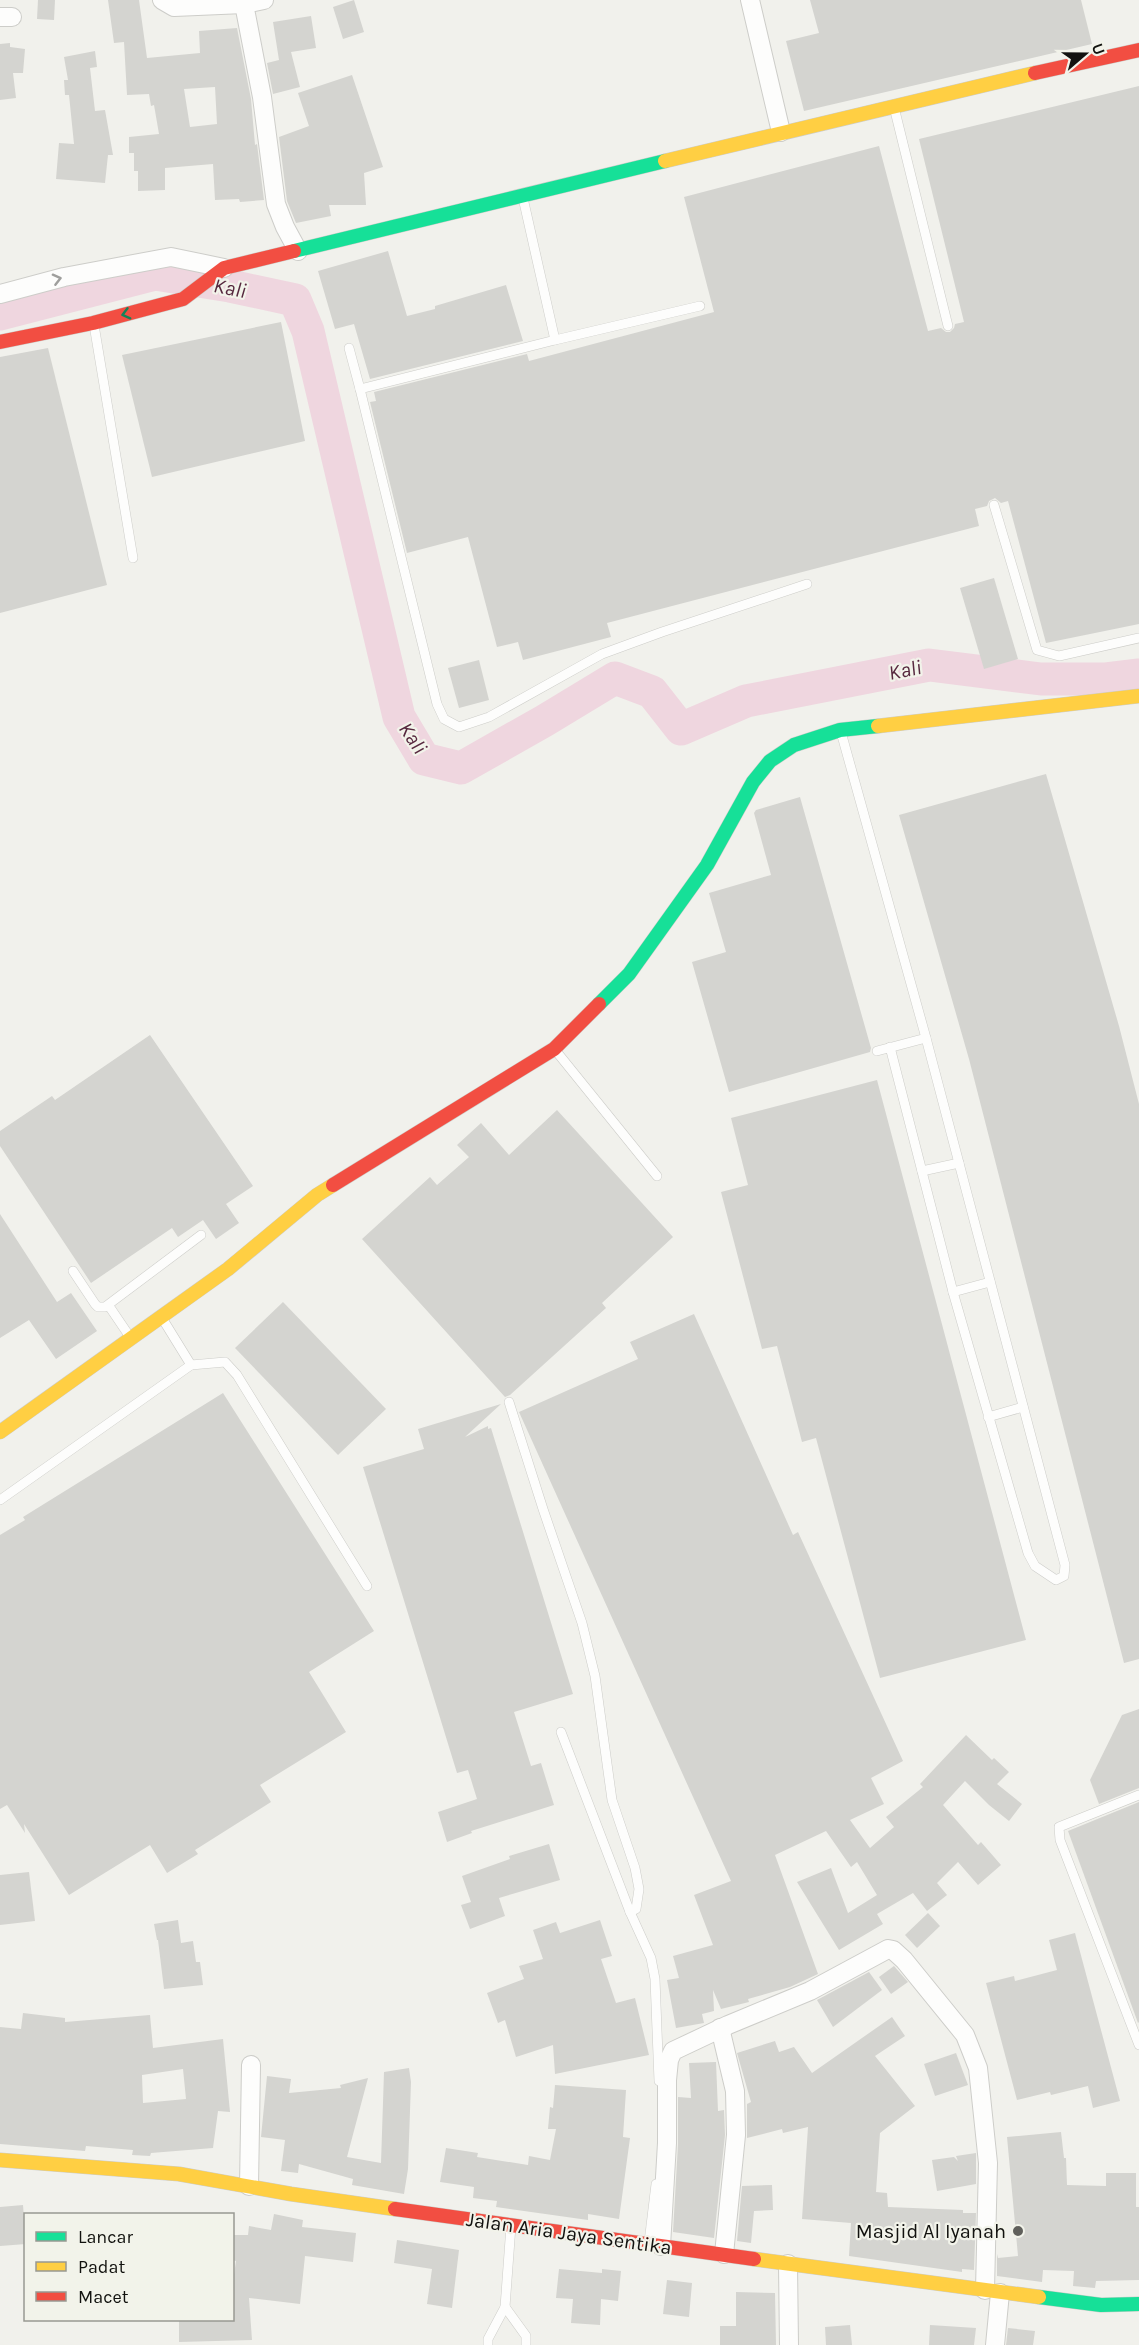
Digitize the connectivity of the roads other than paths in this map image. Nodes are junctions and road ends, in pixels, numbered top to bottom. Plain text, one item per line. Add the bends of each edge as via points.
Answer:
1 (162, 0) edge
2 (264, 0) edge
3 (750, 0) edge
4 (244, 4) junction
5 (1139, 50) edge
6 (894, 105) junction
7 (782, 132) junction
8 (523, 196) junction
9 (298, 251) junction
10 (224, 268) junction
11 (0, 294) edge
12 (700, 306) dead end
13 (93, 323) junction
14 (948, 326) dead end
15 (555, 340) junction
16 (0, 342) edge
17 (349, 348) dead end
18 (360, 388) junction
19 (994, 505) dead end
20 (133, 558) dead end
21 (807, 584) dead end
22 (1139, 638) edge
23 (1139, 696) edge
24 (840, 730) junction
25 (926, 1038) junction
26 (890, 1047) junction
27 (554, 1049) junction
28 (877, 1051) dead end
29 (959, 1163) junction
30 (922, 1171) junction
31 (657, 1176) dead end
32 (201, 1235) dead end
33 (73, 1271) dead end
34 (990, 1282) junction
35 (953, 1292) junction
36 (109, 1306) junction
37 (162, 1317) junction
38 (132, 1339) junction
39 (191, 1365) junction
40 (509, 1402) dead end
41 (1023, 1407) junction
42 (988, 1417) junction
43 (0, 1432) edge
44 (0, 1500) edge
45 (367, 1586) dead end
46 (561, 1732) dead end
47 (1139, 1795) edge
48 (630, 1912) junction
49 (720, 2028) junction
50 (1139, 2045) edge
51 (251, 2065) dead end
52 (0, 2160) edge
53 (249, 2186) junction
54 (511, 2225) junction
55 (655, 2245) junction
56 (724, 2254) junction
57 (788, 2264) junction
58 (993, 2292) junction
59 (1139, 2304) edge
60 (505, 2307) junction
61 (488, 2345) edge
62 (526, 2345) edge
63 (789, 2345) edge
64 (996, 2345) edge

1 - 4 street via 174,7
2 - 4 street
3 - 7 street
4 - 9 street via 264,107 276,204
5 - 6 street
6 - 7 street
6 - 14 lane
7 - 8 street
8 - 9 street
8 - 15 lane
9 - 10 street
11 -> 10 street via 64,277 171,257
10 -> 13 street via 183,299
12 - 15 lane
13 - 16 street
13 - 20 lane
15 - 18 lane
17 - 18 lane
18 - 21 lane via 437,704 444,719 459,727 489,717 602,654
19 - 22 lane via 1036,650 1059,656
23 - 24 street
24 - 25 lane
24 - 27 street via 794,745 770,761 753,782 707,865 629,974
25 - 26 lane
25 - 29 lane
26 - 28 lane
26 - 30 lane
27 - 31 lane
27 - 37 street via 317,1195 228,1269
29 - 30 lane
29 - 34 lane
30 - 35 lane
32 - 36 lane
33 - 36 lane via 98,1306
34 - 35 lane
34 - 41 lane
35 - 42 lane
36 - 38 lane
37 - 38 street
37 - 39 lane
38 - 43 street
39 - 44 lane
39 - 45 lane via 225,1362 237,1375
40 - 48 lane via 593,1666 612,1800 639,1889 636,1909
41 - 42 lane
41 - 42 lane via 1065,1565 1064,1576 1056,1580 1035,1566 1028,1553
46 - 48 lane
47 - 50 lane via 1059,1827 1060,1840
48 - 55 lane via 656,1979 660,2143
49 - 55 street via 678,2047 670,2055 667,2143
49 - 56 street via 735,2091 736,2124
49 - 58 street via 810,1991 888,1949 894,1950 965,2035 978,2068 988,2163
51 - 53 street
52 - 53 street, Jalan Aria Jaya Sentika via 179,2174
53 - 54 street, Jalan Aria Jaya Sentika
54 - 55 street, Jalan Aria Jaya Sentika
54 - 60 lane
55 - 56 street, Jalan Aria Jaya Sentika
56 - 57 street, Jalan Aria Jaya Sentika
57 - 58 street, Jalan Aria Jaya Sentika
57 - 63 street
58 - 59 street, Jalan Aria Jaya Sentika via 1101,2305
58 - 64 street
60 - 61 lane
60 - 62 lane via 526,2336

